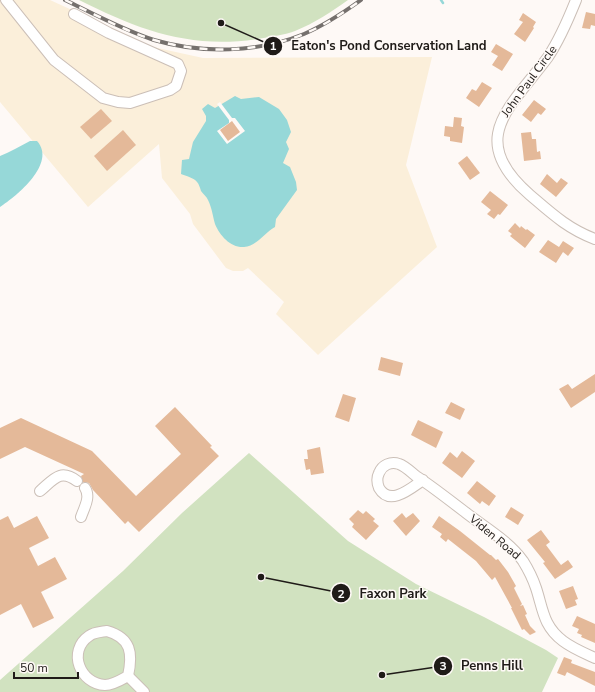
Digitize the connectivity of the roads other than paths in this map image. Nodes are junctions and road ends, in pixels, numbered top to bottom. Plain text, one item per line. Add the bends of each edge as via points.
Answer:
1 (6, 0) edge
2 (576, 0) edge
3 (74, 14) dead end
4 (595, 239) edge
5 (77, 480) dead end
6 (423, 480) junction
7 (85, 488) dead end
8 (40, 491) dead end
9 (81, 517) dead end
10 (595, 658) edge
11 (128, 676) junction
12 (144, 692) edge

1 - 3 street via 54,60 103,98 130,103 176,86 181,71 178,64
2 - 4 street, John Paul Circle via 555,46 503,117 498,141 503,162 517,184 564,224
5 - 8 street via 64,474 53,479
6 - 6 street, Viden Road via 399,496 383,492 377,480 381,469 391,463 403,466
6 - 10 street, Viden Road via 513,550 531,575 543,616 552,630 564,642
7 - 9 street via 88,494
11 - 11 street via 131,653 126,642 117,634 97,632 81,645 78,654 79,665 84,676 95,683 107,685
11 - 12 street

